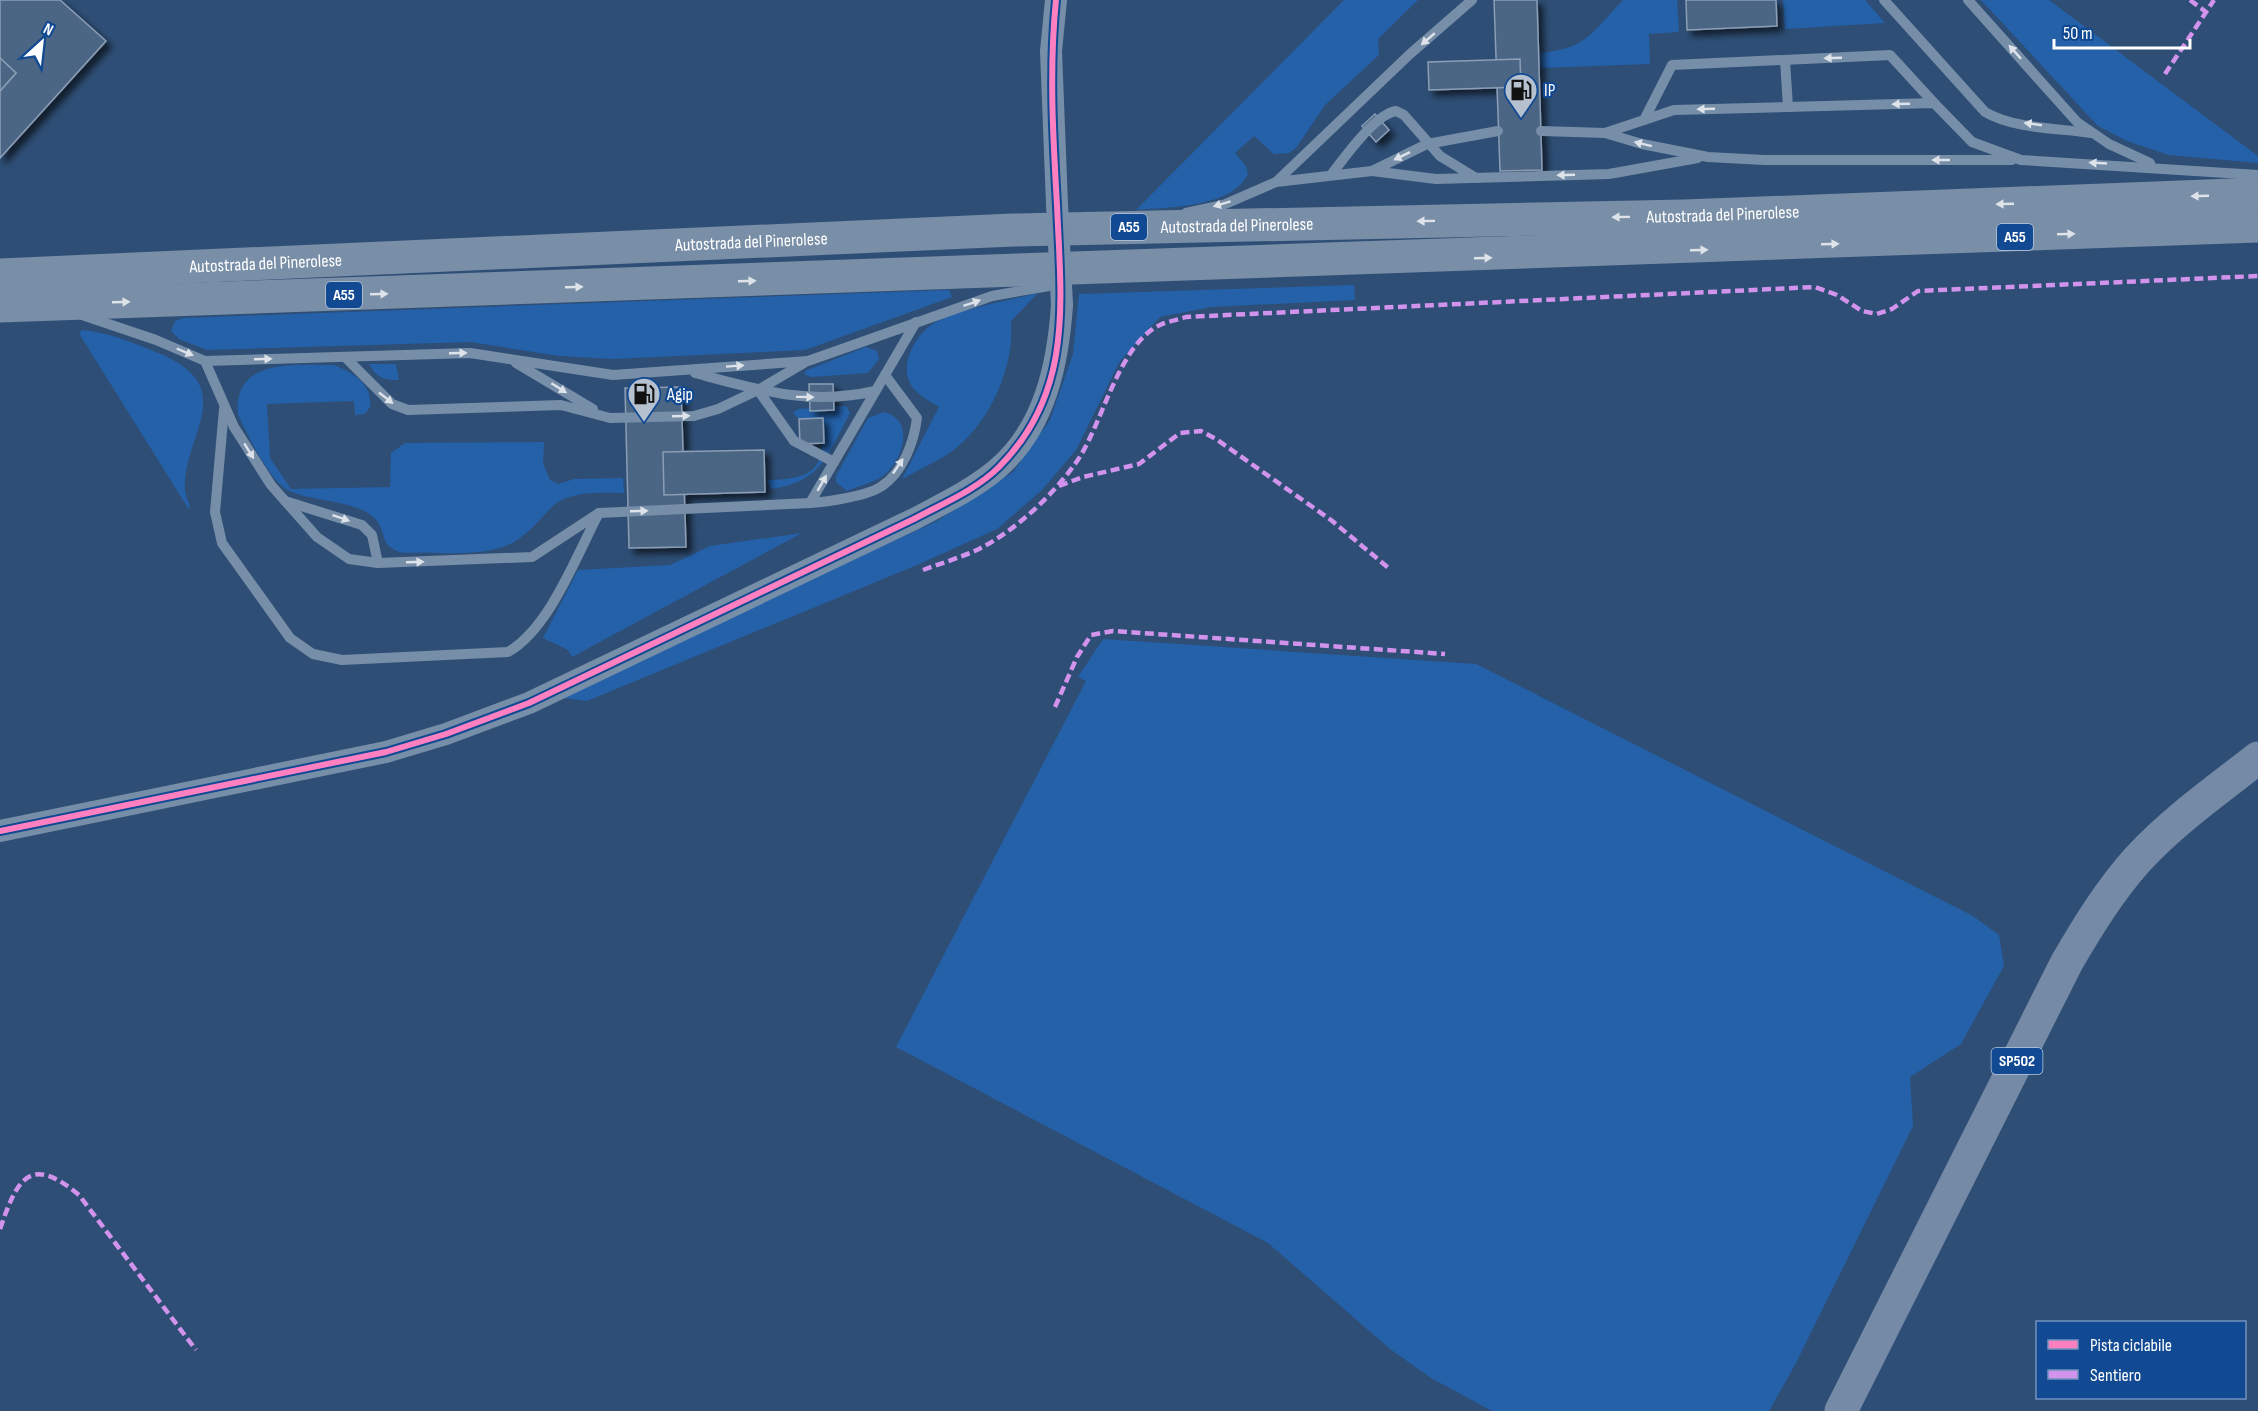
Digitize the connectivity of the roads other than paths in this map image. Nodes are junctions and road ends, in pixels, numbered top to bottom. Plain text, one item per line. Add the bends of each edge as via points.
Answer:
1 (1056, 0) edge
2 (1472, 0) edge
3 (1884, 0) edge
4 (1968, 0) edge
5 (1785, 60) junction
6 (1934, 103) junction
7 (1788, 107) junction
8 (1644, 120) junction
9 (1498, 131) dead end
10 (1541, 131) dead end
11 (1605, 133) junction
12 (2091, 133) junction
13 (1427, 144) junction
14 (1708, 157) junction
15 (2021, 160) junction
16 (2156, 166) junction
17 (1372, 171) junction
18 (1331, 175) junction
19 (2258, 175) edge
20 (1476, 178) junction
21 (1276, 182) junction
22 (2258, 194) edge
23 (2258, 226) edge
24 (1013, 230) junction
25 (1445, 260) junction
26 (0, 275) edge
27 (1271, 275) dead end
28 (1132, 280) dead end
29 (51, 305) junction
30 (0, 306) edge
31 (916, 321) junction
32 (345, 357) junction
33 (508, 359) junction
34 (205, 361) junction
35 (808, 361) junction
36 (687, 370) junction
37 (885, 375) junction
38 (758, 390) junction
39 (875, 392) junction
40 (224, 405) junction
41 (609, 418) junction
42 (834, 462) junction
43 (285, 501) junction
44 (810, 504) junction
45 (599, 513) junction
46 (378, 563) junction
47 (2258, 758) edge
48 (0, 831) edge
49 (1841, 1411) edge

1 - 48 street, bridge via 1051,51 1062,305 1059,352 1046,395 1026,435 998,468 958,496 914,519 529,703 446,734 386,752
2 -> 21 lane
12 -> 3 lane via 2014,122 1985,112
12 -> 4 lane
6 -> 5 lane via 1890,55
5 - 7 lane
5 - 8 lane via 1672,64
6 -> 7 lane
6 - 15 lane via 1972,142
7 -> 8 lane via 1674,110
8 - 11 lane
9 - 13 lane
10 - 11 lane
14 -> 11 lane
12 - 16 lane
13 -> 17 lane
13 - 18 lane via 1404,115 1392,111 1360,139
13 - 20 lane
15 -> 14 lane
14 -> 20 lane via 1609,174
16 -> 15 lane
16 - 19 lane
17 - 18 lane
17 - 20 lane via 1436,179
18 - 21 lane
21 -> 24 lane via 1223,205 1180,214
22 -> 24 highway, Autostrada del Pinerolese / A55 via 1684,216
25 -> 23 highway, Autostrada del Pinerolese / A55
24 - 26 highway, Autostrada del Pinerolese / A55
25 - 27 lane
29 -> 25 highway, Autostrada del Pinerolese / A55 via 1152,266
31 -> 28 lane via 992,296 1074,282
29 - 30 highway, Autostrada del Pinerolese / A55
29 -> 34 lane
31 - 35 lane
31 - 37 lane
32 -> 33 lane via 470,353
34 -> 32 lane
32 -> 41 lane via 392,404 408,410 561,405
33 - 36 lane via 613,375
33 -> 41 lane
34 - 40 lane
36 -> 35 lane
35 - 38 lane
36 - 38 lane
37 - 39 lane
44 -> 37 lane via 881,487 900,467 915,436 917,418
38 -> 39 lane via 800,398
41 -> 38 lane via 694,416
38 - 42 lane via 794,441
39 - 42 lane
40 -> 43 lane via 271,485
40 - 45 lane via 215,512 222,543 290,638 312,654 342,660 507,652 522,644 540,625
44 -> 42 lane
43 - 46 lane via 317,537 349,560
43 -> 46 lane via 362,525 372,535
45 -> 44 lane
46 -> 45 lane via 532,557
47 - 49 main road, SP502 via 2196,806 2138,860 2099,910 2067,962

